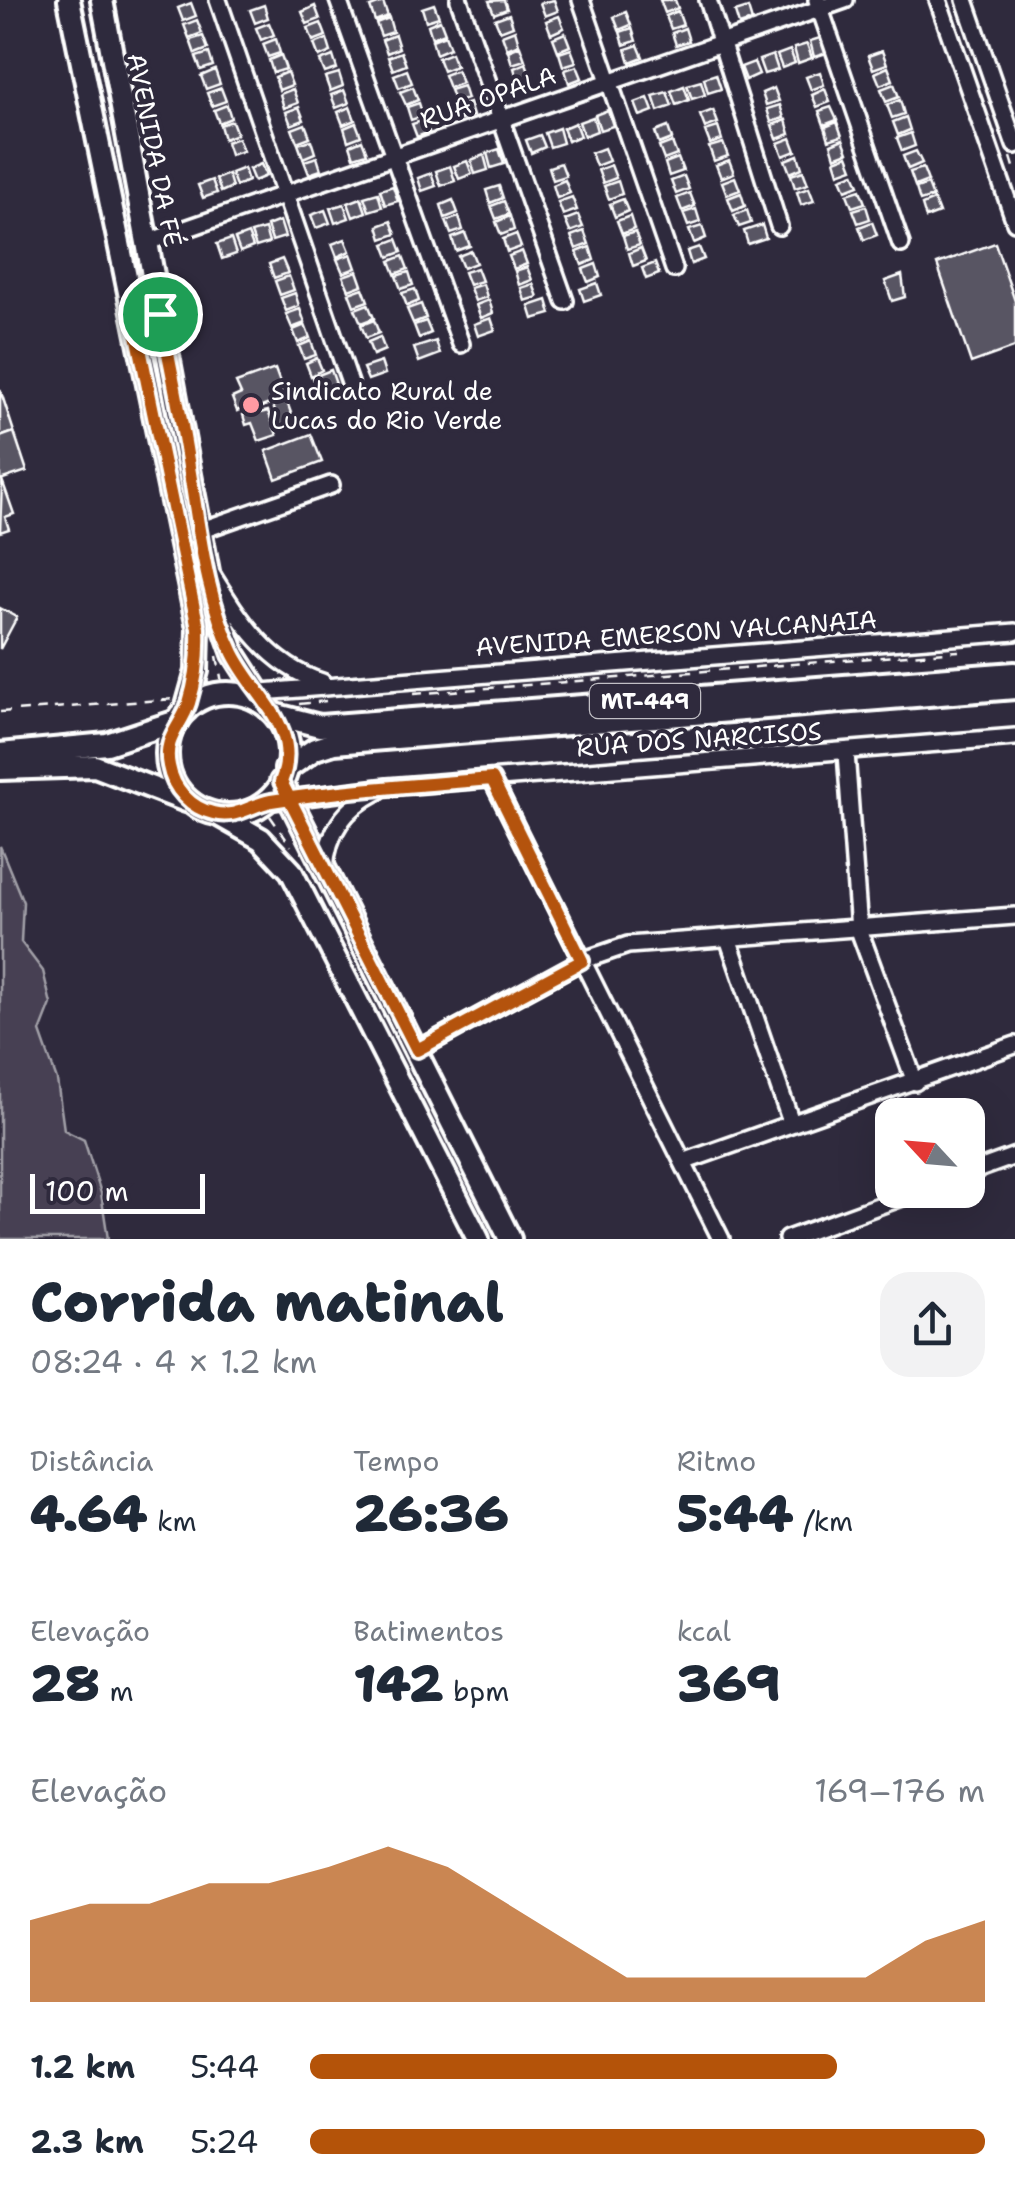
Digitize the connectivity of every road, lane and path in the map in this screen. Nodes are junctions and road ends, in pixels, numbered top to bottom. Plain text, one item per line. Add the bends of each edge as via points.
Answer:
1 (69, 0) edge
2 (102, 0) edge
3 (218, 0) edge
4 (338, 0) edge
5 (459, 0) edge
6 (581, 0) edge
7 (708, 0) edge
8 (845, 0) edge
9 (938, 0) edge
10 (965, 0) edge
11 (819, 4) edge
12 (724, 42) junction
13 (609, 82) junction
14 (500, 120) junction
15 (1015, 145) edge
16 (391, 158) junction
17 (136, 183) junction
18 (108, 189) junction
19 (284, 195) junction
20 (1015, 222) edge
21 (779, 226) dead end
22 (148, 242) junction
23 (901, 244) dead end
24 (674, 269) dead end
25 (565, 301) dead end
26 (160, 314) junction
27 (134, 320) junction
28 (461, 344) dead end
29 (350, 384) dead end
30 (331, 485) dead end
31 (199, 532) junction
32 (206, 564) junction
33 (1015, 632) edge
34 (972, 650) dead end
35 (1015, 673) edge
36 (341, 684) junction
37 (1015, 688) edge
38 (412, 694) dead end
39 (334, 700) dead end
40 (267, 703) junction
41 (185, 710) junction
42 (0, 712) edge
43 (1015, 737) edge
44 (846, 753) junction
45 (0, 754) edge
46 (0, 769) edge
47 (492, 779) junction
48 (286, 784) junction
49 (386, 788) junction
50 (191, 803) junction
51 (217, 814) junction
52 (325, 870) junction
53 (1015, 916) edge
54 (859, 930) junction
55 (729, 940) junction
56 (582, 961) junction
57 (1015, 1045) edge
58 (417, 1050) junction
59 (915, 1082) junction
60 (791, 1122) junction
61 (1015, 1156) edge
62 (683, 1162) junction
63 (985, 1167) edge
64 (875, 1207) edge
65 (478, 1239) edge
66 (510, 1239) edge
67 (721, 1239) edge
68 (787, 1239) edge

1 - 18 main road
2 - 17 main road, AVENIDA DA FÉ
3 - 19 street
4 - 16 street
5 - 14 street
6 - 13 street
7 - 12 street
8 - 11 street, RUA OPALA
9 - 20 street
10 - 15 street
11 - 12 street, RUA OPALA
11 - 23 street
12 - 13 street, RUA OPALA
12 - 21 street
13 - 14 street, RUA OPALA
13 - 24 street
14 - 16 street, RUA OPALA
14 - 25 street
16 - 19 street, RUA OPALA
16 - 28 street
17 - 18 main road via 120,178
17 - 22 main road, AVENIDA DA FÉ
18 - 27 main road
19 - 22 street, RUA OPALA
19 - 29 street
22 - 26 main road, AVENIDA DA FÉ
26 - 27 main road via 148,323
26 - 31 main road, AVENIDA DA FÉ
27 - 41 main road via 198,628 197,671
30 - 31 street
31 - 32 main road, AVENIDA DA FÉ
32 - 36 street via 275,658 308,677
32 - 40 main road, AVENIDA DA FÉ via 234,654
33 - 36 street, AVENIDA EMERSON VALCANAIA
34 - 38 path
35 - 40 main road, MT-449 via 320,726
36 - 40 street, AVENIDA EMERSON VALCANAIA
37 - 48 main road, MT-449 via 364,739 315,749
39 - 40 path
40 - 41 main road, MT-449 via 202,700
40 - 48 main road via 287,740
41 - 42 path
41 - 45 main road, MT-449 via 101,745
41 - 50 main road via 168,764
43 - 44 street, RUA DOS NARCISOS
44 - 47 street, RUA DOS NARCISOS
44 - 54 street
46 - 50 main road via 94,766
47 - 49 street, RUA DOS NARCISOS
47 - 56 street
48 - 49 street, RUA DOS NARCISOS
48 - 51 main road, MT-449 via 265,802 234,815
48 - 52 main road
49 - 52 street, RUA DOS NARCISOS via 342,818 328,842
50 - 51 main road
51 - 65 main road via 261,838 291,871
52 - 58 main road
53 - 54 street
54 - 55 street
54 - 59 street
55 - 56 street via 636,944
55 - 60 street
56 - 58 street
56 - 62 street
57 - 59 street
58 - 66 main road
59 - 60 street
60 - 62 street
61 - 63 street
62 - 67 street
64 - 68 street

